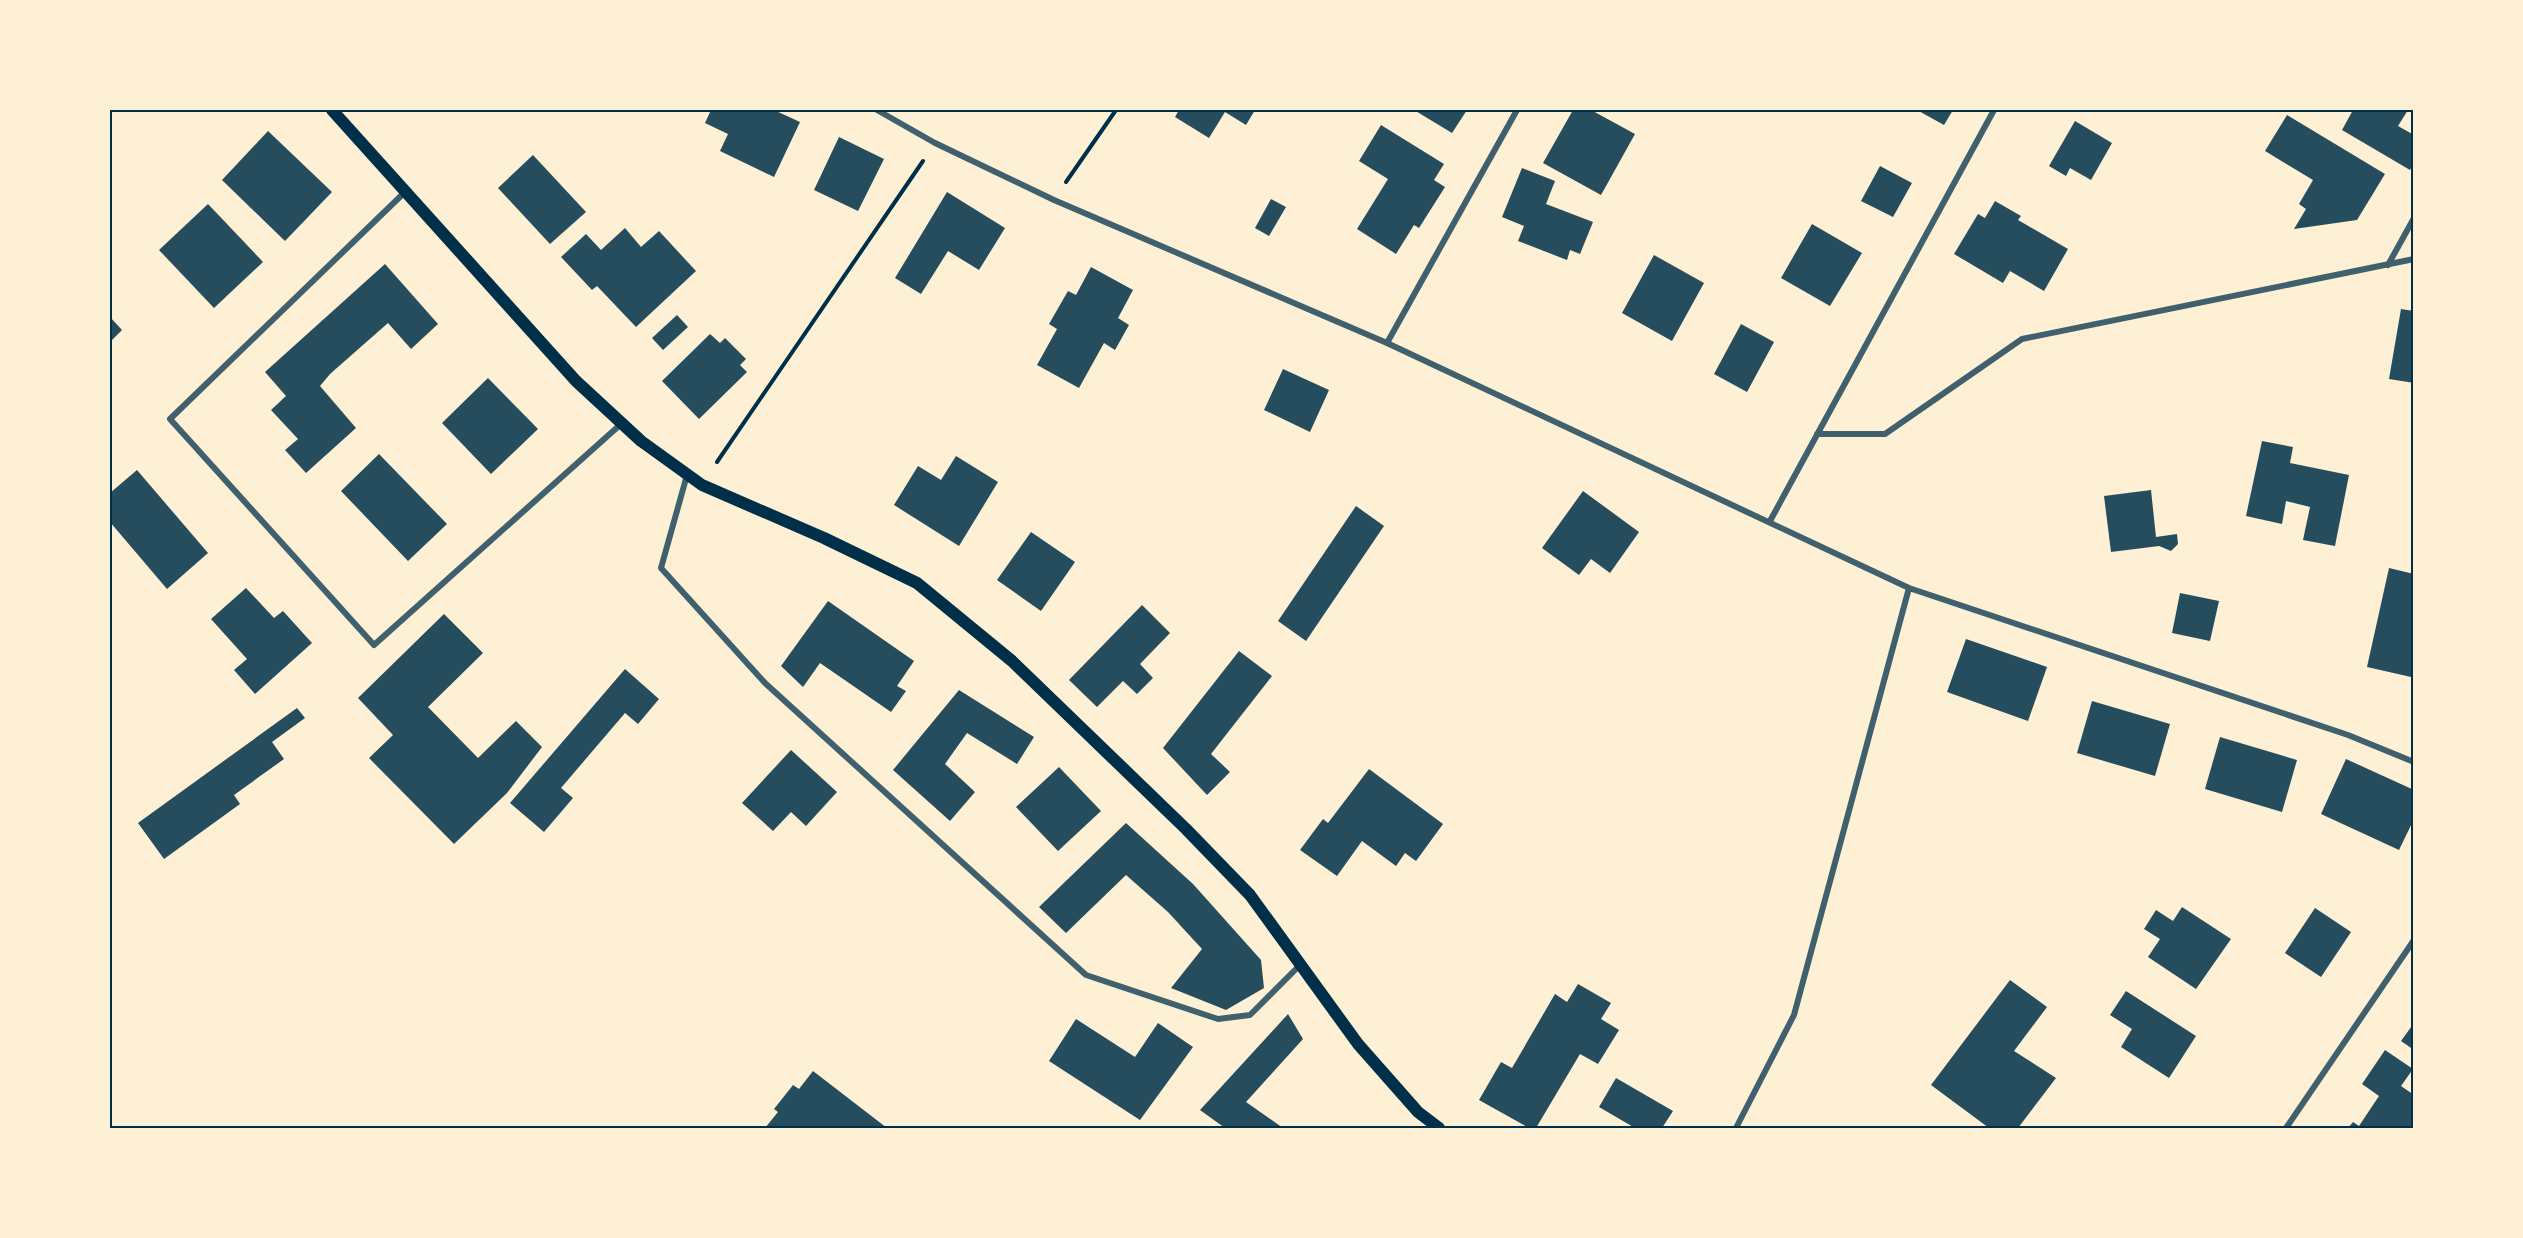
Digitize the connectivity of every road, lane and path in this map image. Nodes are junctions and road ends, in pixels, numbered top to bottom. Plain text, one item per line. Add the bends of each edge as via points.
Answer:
1 (332, 110) edge
2 (877, 110) edge
3 (1116, 110) edge
4 (1516, 110) edge
5 (1994, 110) edge
6 (935, 143) junction
7 (407, 190) junction
8 (1054, 200) junction
9 (2414, 218) edge
10 (2414, 259) edge
11 (2388, 265) junction
12 (1387, 343) junction
13 (621, 424) junction
14 (1817, 434) junction
15 (687, 475) junction
16 (702, 484) junction
17 (1770, 521) junction
18 (1909, 588) junction
19 (2414, 762) edge
20 (2414, 940) edge
21 (1302, 963) junction
22 (1439, 1128) edge
23 (1736, 1128) edge
24 (2286, 1128) edge

1 - 7 main road
2 - 6 street
3 - 8 path
4 - 12 street
5 - 14 street
6 - 8 street
6 - 16 path
7 - 13 main road via 576,381
7 - 13 street via 170,419 374,645
8 - 12 street
9 - 11 street
10 - 11 street
11 - 14 street via 2022,339 1885,434
12 - 17 street
13 - 15 main road
14 - 17 street
15 - 16 main road
15 - 21 street via 661,568 765,683 1086,975 1218,1019 1250,1015
16 - 21 main road via 917,583 967,622 1186,829 1250,895
17 - 18 street
18 - 19 street via 2348,735
18 - 23 street via 1794,1015
20 - 24 street
21 - 22 main road via 1358,1044 1418,1112

